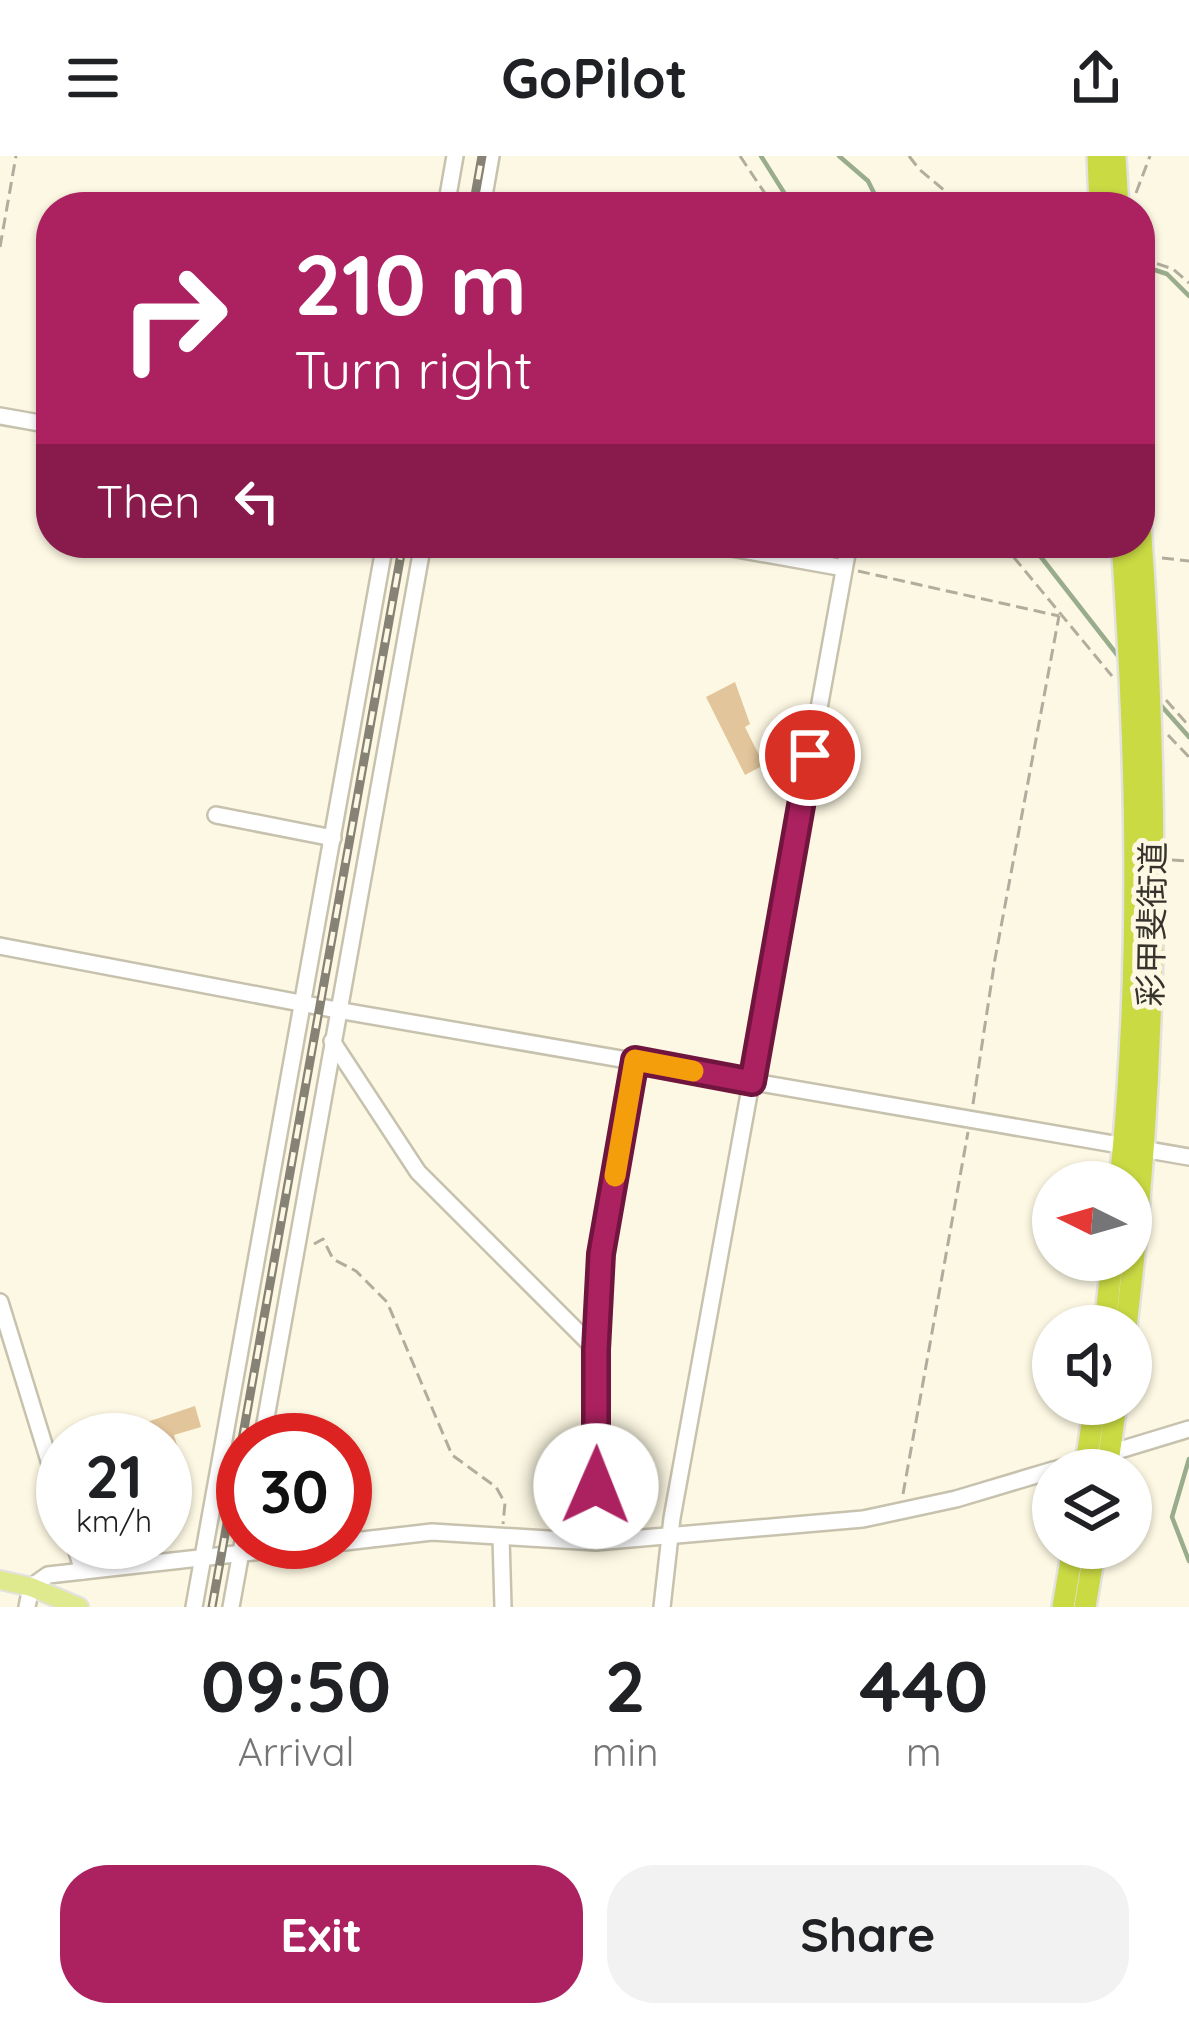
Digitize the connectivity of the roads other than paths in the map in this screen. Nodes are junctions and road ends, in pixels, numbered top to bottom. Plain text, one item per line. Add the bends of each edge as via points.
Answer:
1 (455, 156) edge
2 (491, 156) edge
3 (1097, 156) edge
4 (1115, 156) edge
5 (449, 192) edge
6 (485, 192) edge
7 (1099, 192) edge
8 (1122, 192) edge
9 (0, 416) edge
10 (36, 422) edge
11 (382, 558) edge
12 (420, 558) edge
13 (788, 558) edge
14 (846, 558) edge
15 (1132, 558) edge
16 (1132, 558) edge
17 (844, 568) junction
18 (1140, 693) junction
19 (217, 815) dead end
20 (333, 838) junction
21 (0, 946) edge
22 (304, 1002) junction
23 (337, 1010) junction
24 (332, 1041) junction
25 (635, 1060) junction
26 (752, 1082) junction
27 (1133, 1150) junction
28 (1189, 1157) edge
29 (1129, 1161) edge
30 (0, 1302) edge
31 (1127, 1305) edge
32 (596, 1350) junction
33 (267, 1413) edge
34 (36, 1419) edge
35 (1189, 1429) edge
36 (1136, 1449) edge
37 (1032, 1476) edge
38 (501, 1538) junction
39 (670, 1538) junction
40 (372, 1539) edge
41 (596, 1542) junction
42 (216, 1555) edge
43 (202, 1559) junction
44 (238, 1569) edge
45 (1069, 1569) edge
46 (1091, 1569) edge
47 (83, 1571) joint
48 (0, 1580) edge
49 (29, 1597) edge
50 (79, 1607) edge
51 (194, 1607) edge
52 (230, 1607) edge
53 (503, 1607) edge
54 (662, 1607) edge
55 (1063, 1607) edge
56 (1085, 1607) edge

1 - 5 street
2 - 6 street
3 - 7 highway
4 - 8 highway
9 - 10 street
11 - 20 street
12 - 23 street
13 - 17 street
14 - 17 street
15 - 18 highway, 彩甲斐街道 via 1130,661
16 - 18 highway, 彩甲斐街道
17 - 26 street
18 - 27 highway, 彩甲斐街道
19 - 20 street
20 - 22 street
21 - 22 street
22 - 23 street
22 - 43 street
23 - 24 street
23 - 25 street
24 - 32 street via 418,1172
24 - 33 street
25 - 26 street
25 - 32 street via 601,1254
26 - 27 street
26 - 39 street
27 - 28 street
27 - 29 highway, 彩甲斐街道
27 - 31 highway, 彩甲斐街道
30 - 34 street
32 - 41 street
35 - 36 street
37 - 39 street via 900,1512
38 - 40 street via 432,1532
38 - 41 street
38 - 53 street
39 - 41 street
39 - 54 street
42 - 43 street
43 - 47 street
43 - 51 street
44 - 52 street
45 - 55 highway
46 - 56 highway
47 - 49 street via 48,1575
48 - 49 main road
49 - 50 main road

